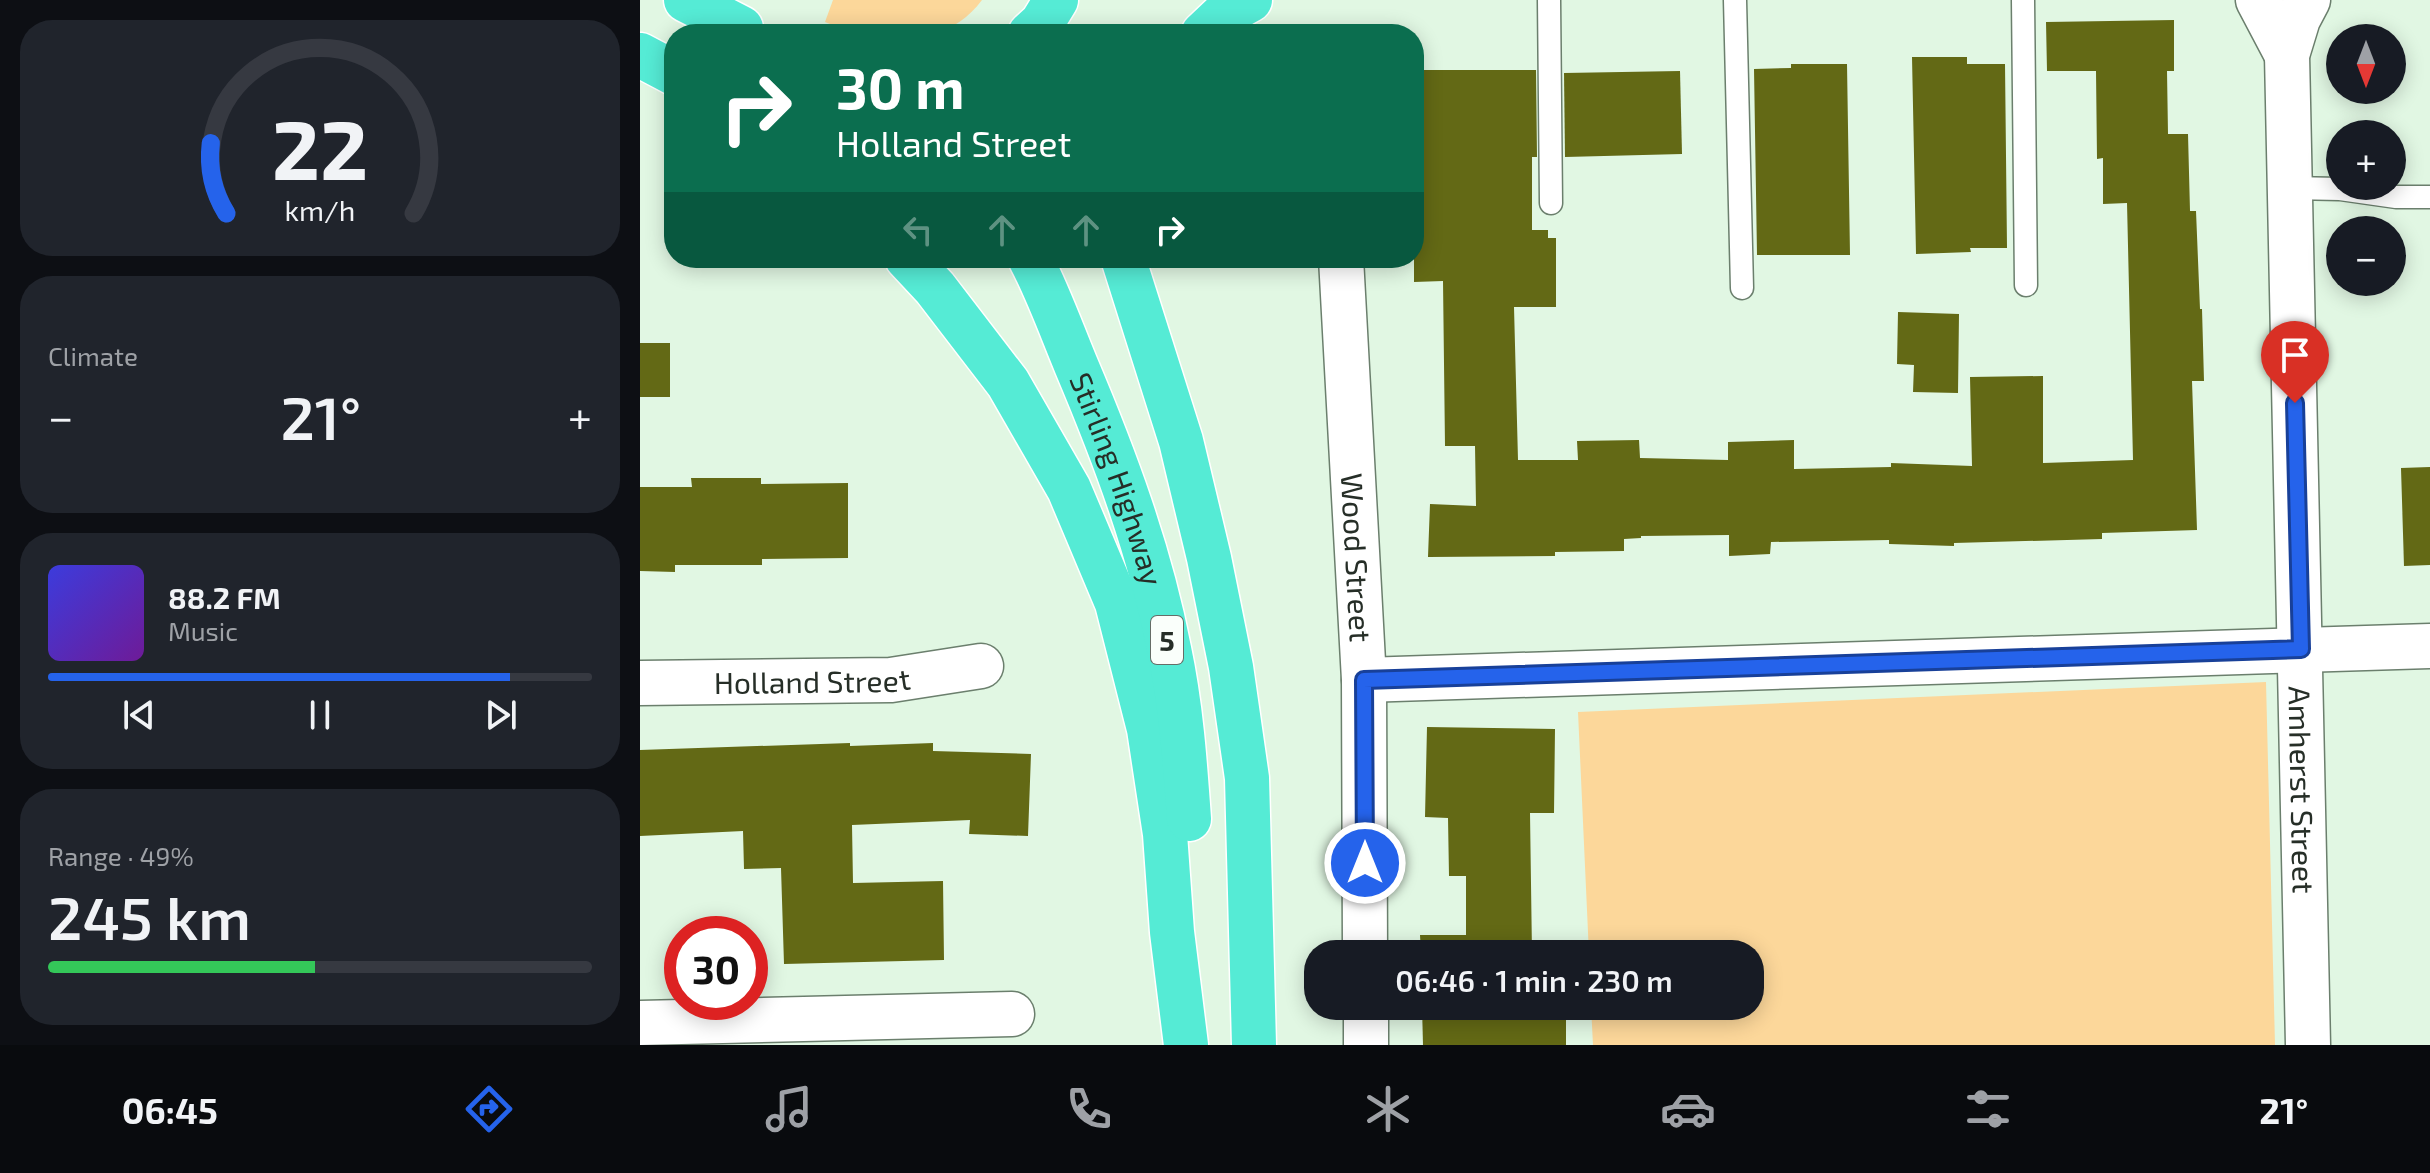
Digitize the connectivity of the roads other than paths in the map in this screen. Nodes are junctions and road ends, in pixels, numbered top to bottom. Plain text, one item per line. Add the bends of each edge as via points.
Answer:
1 (686, 0) edge
2 (1056, 0) edge
3 (1072, 0) edge
4 (1250, 0) edge
5 (1549, 0) edge
6 (1735, 0) edge
7 (2023, 0) edge
8 (2258, 0) edge
9 (2308, 0) edge
10 (736, 21) edge
11 (1041, 24) edge
12 (1074, 24) edge
13 (1214, 24) edge
14 (640, 55) edge
15 (2287, 55) junction
16 (664, 68) edge
17 (2290, 188) junction
18 (2430, 197) edge
19 (1551, 203) dead end
20 (916, 268) edge
21 (1034, 268) edge
22 (1126, 268) edge
23 (1142, 268) edge
24 (1342, 268) edge
25 (2026, 285) dead end
26 (1742, 288) dead end
27 (1142, 317) junction
28 (2430, 646) edge
29 (2301, 649) junction
30 (981, 666) dead end
31 (1364, 680) junction
32 (640, 683) edge
33 (1365, 940) edge
34 (1012, 1014) dead end
35 (1366, 1020) edge
36 (640, 1023) edge
37 (1187, 1045) edge
38 (1254, 1045) edge
39 (1366, 1045) edge
40 (2308, 1045) edge

1 - 10 highway
2 - 11 highway
3 - 12 highway
4 - 13 highway
5 - 19 lane
6 - 26 lane
7 - 25 lane
8 - 15 street, Amherst Street
9 - 15 street, Amherst Street
14 - 16 highway
15 - 17 street, Amherst Street
17 - 18 lane
17 - 29 street, Amherst Street
20 - 37 highway via 1008,383 1069,489 1117,603 1149,729
21 - 37 highway, Stirling Highway / 5 via 1125,487 1170,651 1184,747 1195,927
22 - 27 highway, Stirling Highway / 5
23 - 27 highway
24 - 31 street, Wood Street
27 - 38 highway, Stirling Highway / 5 via 1181,441 1231,667 1247,778
28 - 29 street
29 - 31 street
29 - 40 street, Amherst Street
30 - 32 street, Holland Street via 891,680
31 - 33 street, Wood Street
34 - 36 street
35 - 39 street

